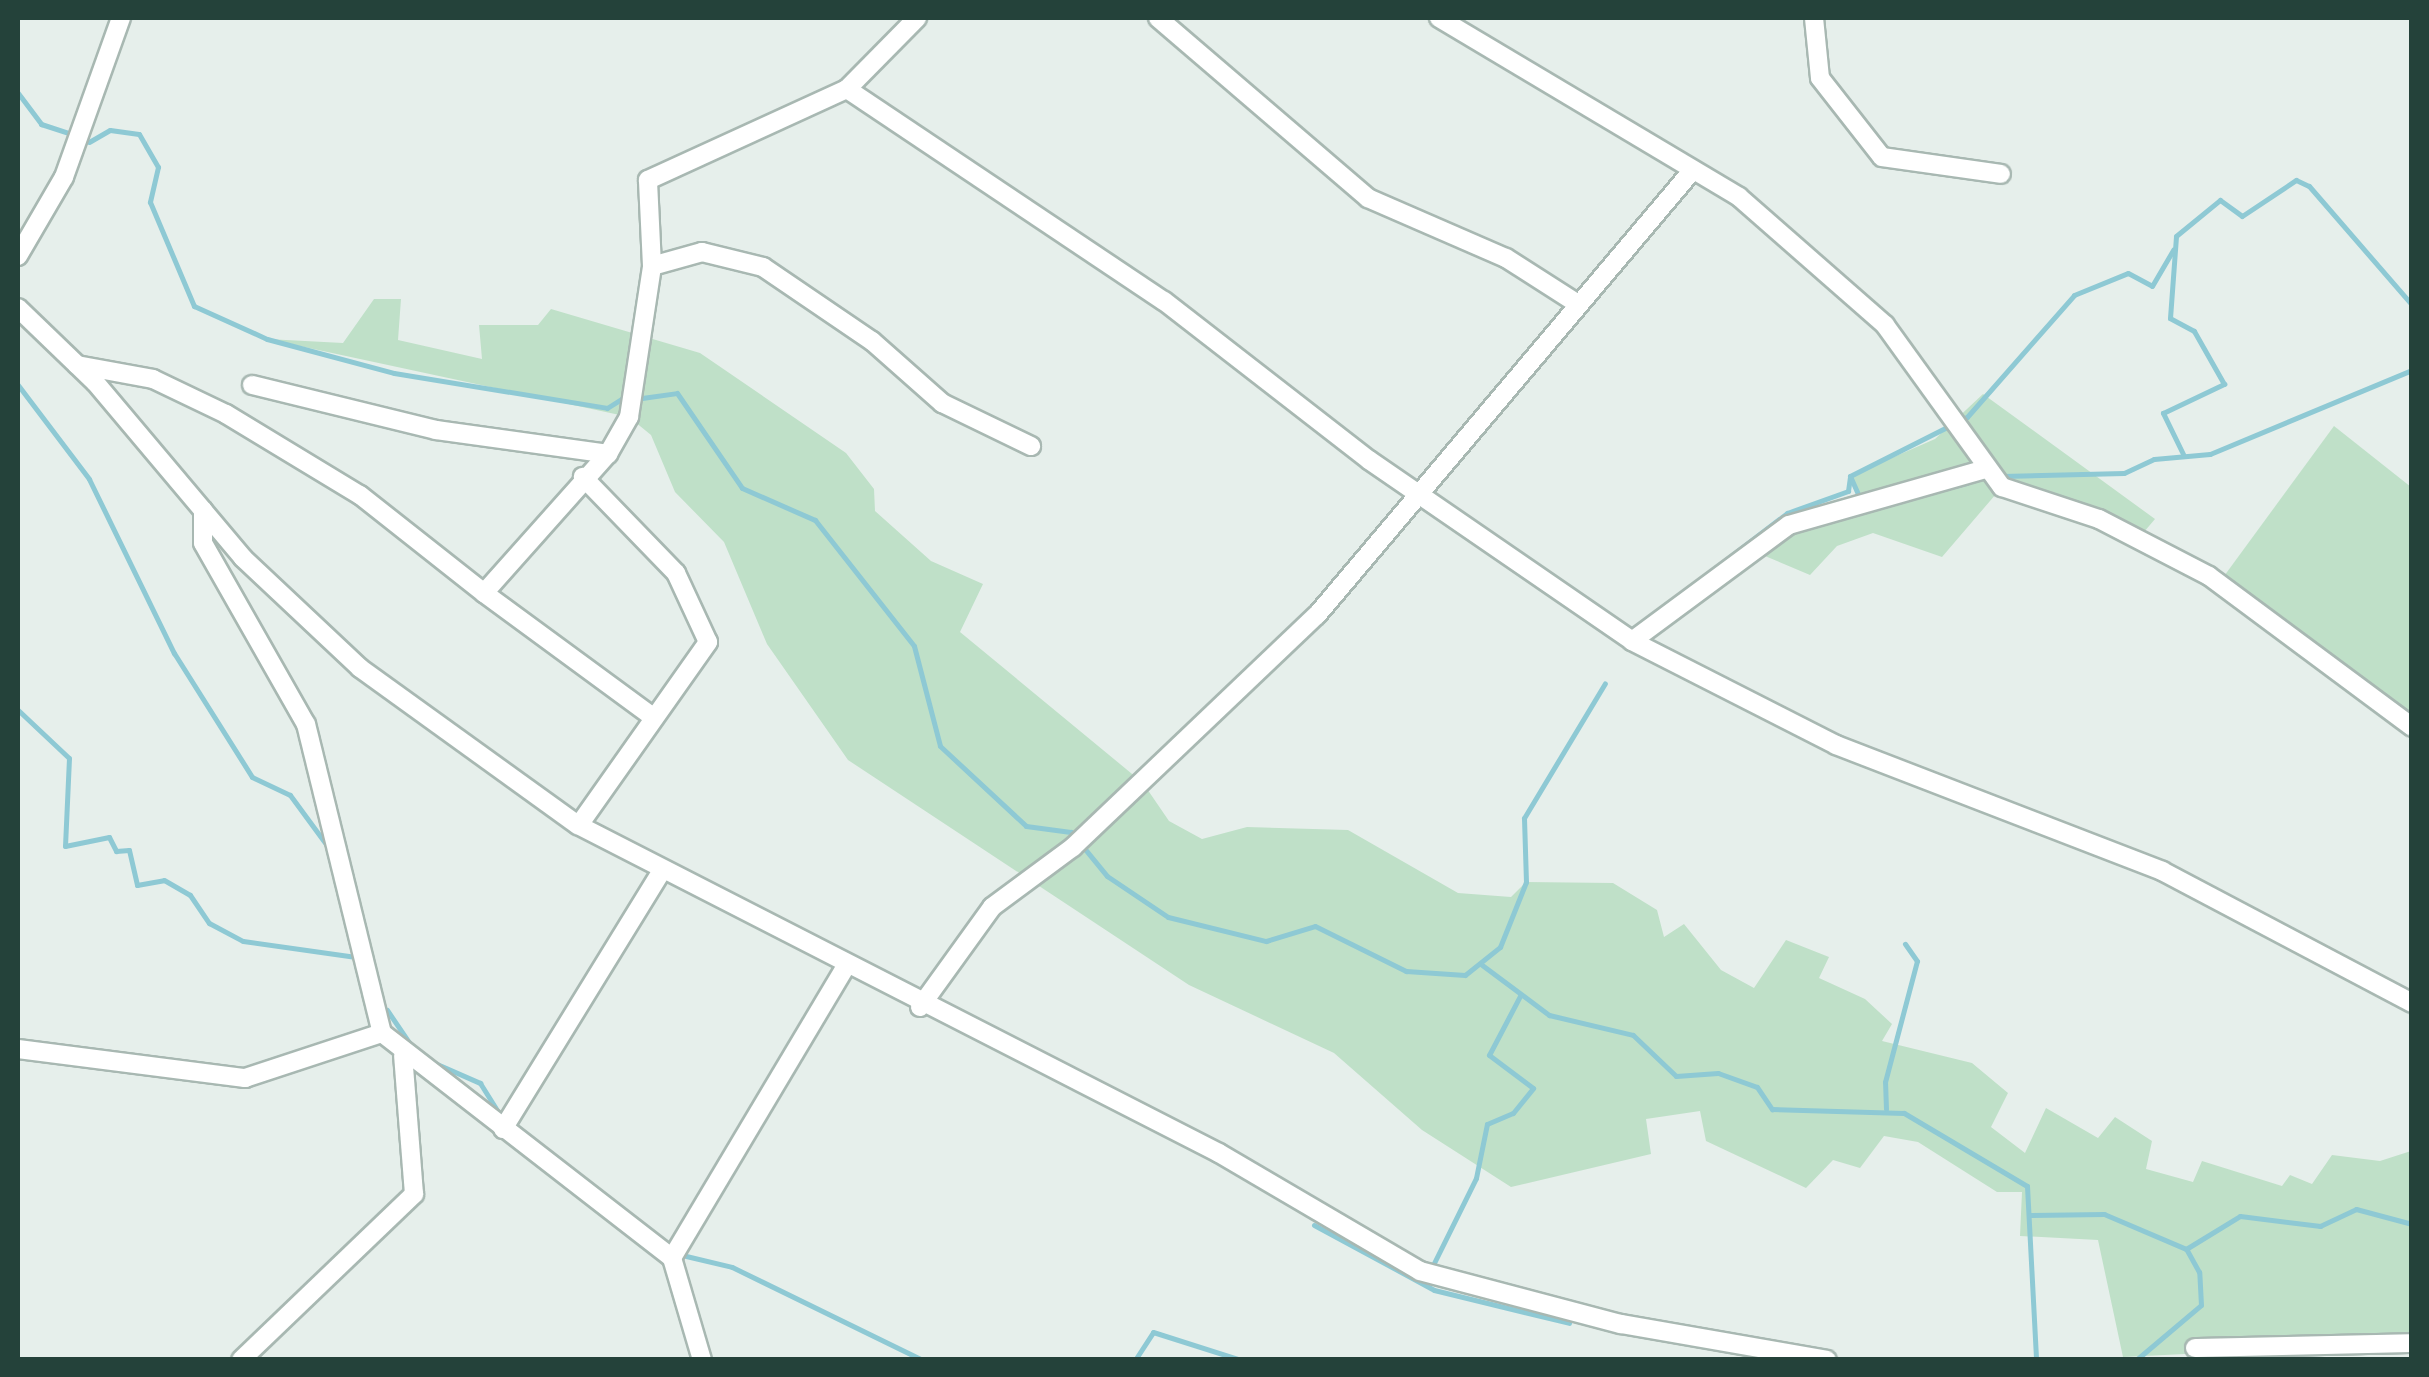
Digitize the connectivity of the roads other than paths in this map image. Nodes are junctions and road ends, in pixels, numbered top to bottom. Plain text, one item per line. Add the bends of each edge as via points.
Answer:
1 (121, 18) edge
2 (917, 18) edge
3 (1158, 18) edge
4 (1440, 18) edge
5 (1814, 18) edge
6 (847, 90) junction
7 (1692, 171) junction
8 (2001, 174) dead end
9 (18, 256) edge
10 (652, 266) junction
11 (1578, 304) junction
12 (18, 308) edge
13 (77, 365) junction
14 (252, 384) dead end
15 (1031, 446) dead end
16 (608, 454) junction
17 (1985, 470) junction
18 (583, 477) junction
19 (1425, 497) junction
20 (203, 510) junction
21 (484, 593) junction
22 (1632, 640) junction
23 (653, 717) junction
24 (2412, 727) edge
25 (579, 826) junction
26 (661, 872) junction
27 (845, 968) junction
28 (2412, 1003) edge
29 (920, 1007) junction
30 (382, 1033) junction
31 (18, 1049) edge
32 (403, 1055) junction
33 (503, 1129) junction
34 (672, 1258) junction
35 (2412, 1343) edge
36 (2195, 1348) dead end
37 (2355, 1355) edge
38 (241, 1360) edge
39 (702, 1360) edge
40 (1827, 1360) edge

1 - 9 street via 64,177
2 - 6 street
3 - 11 street via 1368,198 1460,245 1506,258
4 - 7 street
5 - 8 street via 1820,78 1882,157
6 - 10 street via 648,180
6 - 19 street via 1164,302
7 - 11 street
7 - 17 street via 1739,197 1885,325
10 - 15 street via 702,252 763,267 872,341 942,403
10 - 16 street via 629,417
11 - 19 street
12 - 13 street
13 - 20 street
13 - 21 street via 153,379 226,414 360,495
14 - 16 street via 436,430
16 - 18 street
17 - 22 street via 1788,525
17 - 24 street via 2002,487 2100,519 2209,576
18 - 21 street
18 - 23 street via 676,573 707,630
19 - 22 street
19 - 29 street via 1317,615 1076,844 992,908
20 - 25 street via 360,668
20 - 30 street via 203,543 306,724
21 - 23 street
22 - 28 street via 1836,745 2162,871
23 - 25 street
25 - 26 street
26 - 27 street
26 - 33 street
27 - 29 street
27 - 34 street
29 - 40 street via 1219,1154 1420,1271 1621,1324
30 - 31 street via 245,1078
30 - 32 street
32 - 33 street
32 - 38 street via 414,1194
33 - 34 street
34 - 39 street
35 - 37 street
36 - 37 street via 2242,1340

